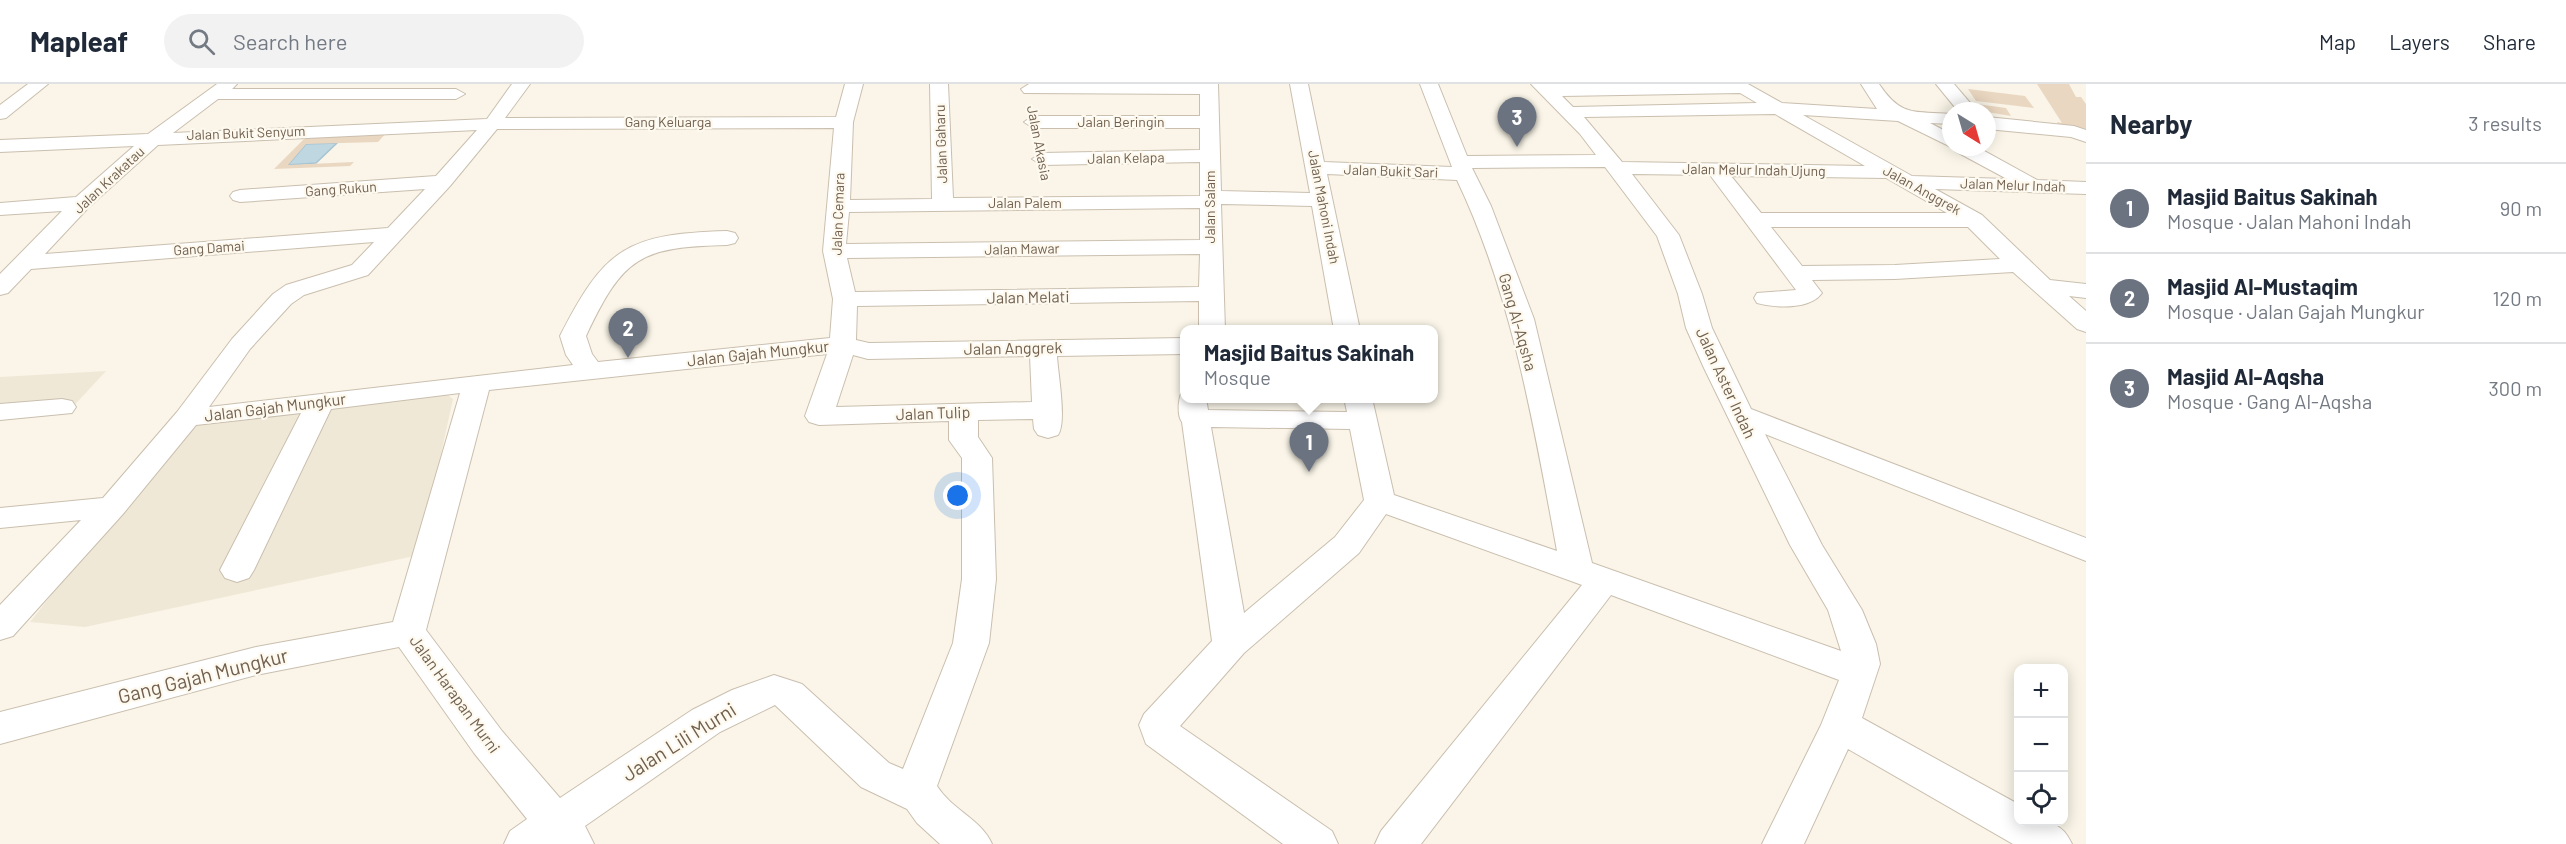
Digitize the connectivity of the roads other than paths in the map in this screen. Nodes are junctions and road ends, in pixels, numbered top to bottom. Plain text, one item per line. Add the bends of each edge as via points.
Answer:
1 (39, 84) edge
2 (521, 84) edge
3 (854, 84) edge
4 (939, 84) edge
5 (1298, 84) edge
6 (1429, 84) edge
7 (1870, 84) edge
8 (1945, 84) edge
9 (1029, 86) edge
10 (1739, 86) edge
11 (1208, 87) edge
12 (1543, 88) edge
13 (222, 89) edge
14 (456, 94) dead end
15 (1960, 102) edge
16 (1782, 108) junction
17 (1570, 112) junction
18 (0, 114) edge
19 (1905, 115) junction
20 (1942, 118) edge
21 (844, 122) junction
22 (1033, 122) junction
23 (492, 123) junction
24 (1210, 123) junction
25 (1996, 124) edge
26 (1942, 136) edge
27 (2086, 136) edge
28 (155, 137) junction
29 (0, 146) edge
30 (1210, 156) junction
31 (1979, 156) edge
32 (1041, 159) junction
33 (1614, 165) junction
34 (1317, 168) junction
35 (1462, 168) junction
36 (1715, 168) junction
37 (1897, 177) junction
38 (443, 182) junction
39 (2033, 185) junction
40 (2086, 188) edge
41 (240, 196) dead end
42 (1211, 199) junction
43 (1320, 200) junction
44 (1051, 202) junction
45 (82, 203) junction
46 (943, 203) junction
47 (839, 206) junction
48 (0, 209) edge
49 (1754, 220) junction
50 (1974, 220) junction
51 (393, 234) junction
52 (727, 238) dead end
53 (1210, 247) junction
54 (834, 251) junction
55 (26, 263) junction
56 (2019, 265) junction
57 (1795, 273) junction
58 (2042, 286) junction
59 (0, 288) edge
60 (2086, 291) edge
61 (1212, 294) junction
62 (1766, 298) dead end
63 (845, 299) junction
64 (2086, 324) edge
65 (1212, 325) edge
66 (1346, 325) edge
67 (843, 344) junction
68 (1180, 346) edge
69 (1043, 348) junction
70 (592, 372) junction
71 (477, 383) junction
72 (321, 401) junction
73 (63, 407) dead end
74 (1192, 408) edge
75 (1360, 410) edge
76 (963, 411) junction
77 (0, 412) edge
78 (1740, 414) junction
79 (819, 416) joint
80 (187, 418) junction
81 (1380, 501) junction
82 (112, 507) junction
83 (0, 518) edge
84 (2086, 550) edge
85 (237, 570) dead end
86 (1591, 575) junction
87 (0, 627) edge
88 (408, 632) junction
89 (1231, 644) junction
90 (1860, 673) junction
91 (1840, 724) junction
92 (0, 728) edge
93 (920, 796) junction
94 (551, 837) edge
95 (971, 844) edge
96 (1317, 844) edge
97 (1396, 844) edge
98 (1783, 844) edge
99 (2050, 844) edge

1 - 18 street
2 - 23 street, Jalan Gajah Mungkur
3 - 21 street, Jalan Cemara
4 - 46 street, Jalan Gaharu
5 - 34 street, Jalan Mahoni Indah
6 - 35 street, Gang Al-Aqsha
7 - 19 street via 1885,107
8 - 15 street
9 - 11 street
9 - 22 street, Jalan Akasia
10 - 12 street
10 - 16 street, Jalan Anggrek
11 - 24 street, Jalan Salam
12 - 17 street, Jalan Aster Indah
13 - 14 street
13 - 28 street, Jalan Krakatau
16 - 17 street
16 - 19 street
16 - 37 street, Jalan Anggrek
17 - 33 street, Jalan Aster Indah
19 - 20 street
19 - 26 street
21 - 23 street, Gang Keluarga
21 - 47 street, Jalan Cemara
22 - 24 street, Jalan Beringin
22 - 32 street, Jalan Akasia
23 - 28 street, Jalan Bukit Senyum
23 - 38 street, Jalan Gajah Mungkur
24 - 30 street, Jalan Salam
25 - 27 street
28 - 29 street, Jalan Bukit Senyum
28 - 45 street, Jalan Krakatau
30 - 32 street, Jalan Kelapa
30 - 42 street, Jalan Salam
31 - 39 street
32 - 44 street, Jalan Akasia
33 - 35 street, Jalan Melur Indah Ujung
33 - 36 street, Jalan Melur Indah Ujung
33 - 78 street, Jalan Aster Indah via 1668,235 1699,328
34 - 35 street, Jalan Bukit Sari
34 - 43 street, Jalan Mahoni Indah
35 - 86 street, Gang Al-Aqsha via 1521,319 1558,475
36 - 37 street, Jalan Melur Indah Ujung
36 - 49 street
37 - 39 street, Jalan Melur Indah
37 - 50 street, Jalan Anggrek
38 - 41 street, Gang Rukun
38 - 51 street, Jalan Gajah Mungkur
39 - 40 street, Jalan Melur Indah
42 - 43 street, Jalan Palem
42 - 44 street, Jalan Palem
42 - 53 street, Jalan Salam
43 - 66 street, Jalan Mahoni Indah
44 - 46 street, Jalan Palem
45 - 48 street
45 - 55 street, Jalan Krakatau
46 - 47 street, Jalan Palem
47 - 54 street, Jalan Cemara
49 - 50 street
49 - 57 street
50 - 56 street, Jalan Anggrek
51 - 55 street, Gang Damai
51 - 80 street, Jalan Gajah Mungkur via 360,270 282,299 242,344
52 - 70 street via 653,243 630,252 611,270 589,301 573,336 579,356
53 - 54 street, Jalan Mawar
53 - 61 street, Jalan Salam
54 - 63 street, Jalan Cemara
55 - 59 street, Jalan Krakatau
56 - 57 street
56 - 58 street, Jalan Anggrek
57 - 62 street via 1810,293 1797,298
58 - 60 street
58 - 64 street, Jalan Anggrek
61 - 63 street, Jalan Melati
61 - 65 street, Jalan Salam
63 - 67 street, Jalan Cemara
67 - 69 street, Jalan Anggrek via 868,351
67 - 70 street, Jalan Gajah Mungkur
67 - 79 street, Jalan Cemara
68 - 69 street, Jalan Anggrek
69 - 76 street, Jalan Tulip via 1048,420
70 - 71 street, Jalan Gajah Mungkur
71 - 72 street, Jalan Gajah Mungkur
71 - 88 street, Jalan Harapan Murni
72 - 80 street, Jalan Gajah Mungkur
72 - 85 street
73 - 77 street
74 - 75 street
74 - 89 street
75 - 81 street
76 - 79 street, Jalan Tulip
76 - 93 street via 964,440 977,458 979,579 971,643 920,773
78 - 84 street
78 - 90 street, Jalan Aster Indah via 1806,545 1845,610 1858,644
80 - 82 street
81 - 86 street
81 - 89 street via 1347,545
82 - 83 street
82 - 87 street
86 - 90 street
86 - 97 street
88 - 92 street, Gang Gajah Mungkur via 256,661
88 - 94 street, Jalan Harapan Murni
89 - 96 street via 1158,725 1160,733
90 - 91 street
91 - 98 street
91 - 99 street
93 - 94 street, Jalan Lili Murni via 875,775 789,694 774,690 706,721
93 - 95 street, Jalan Lili Murni

